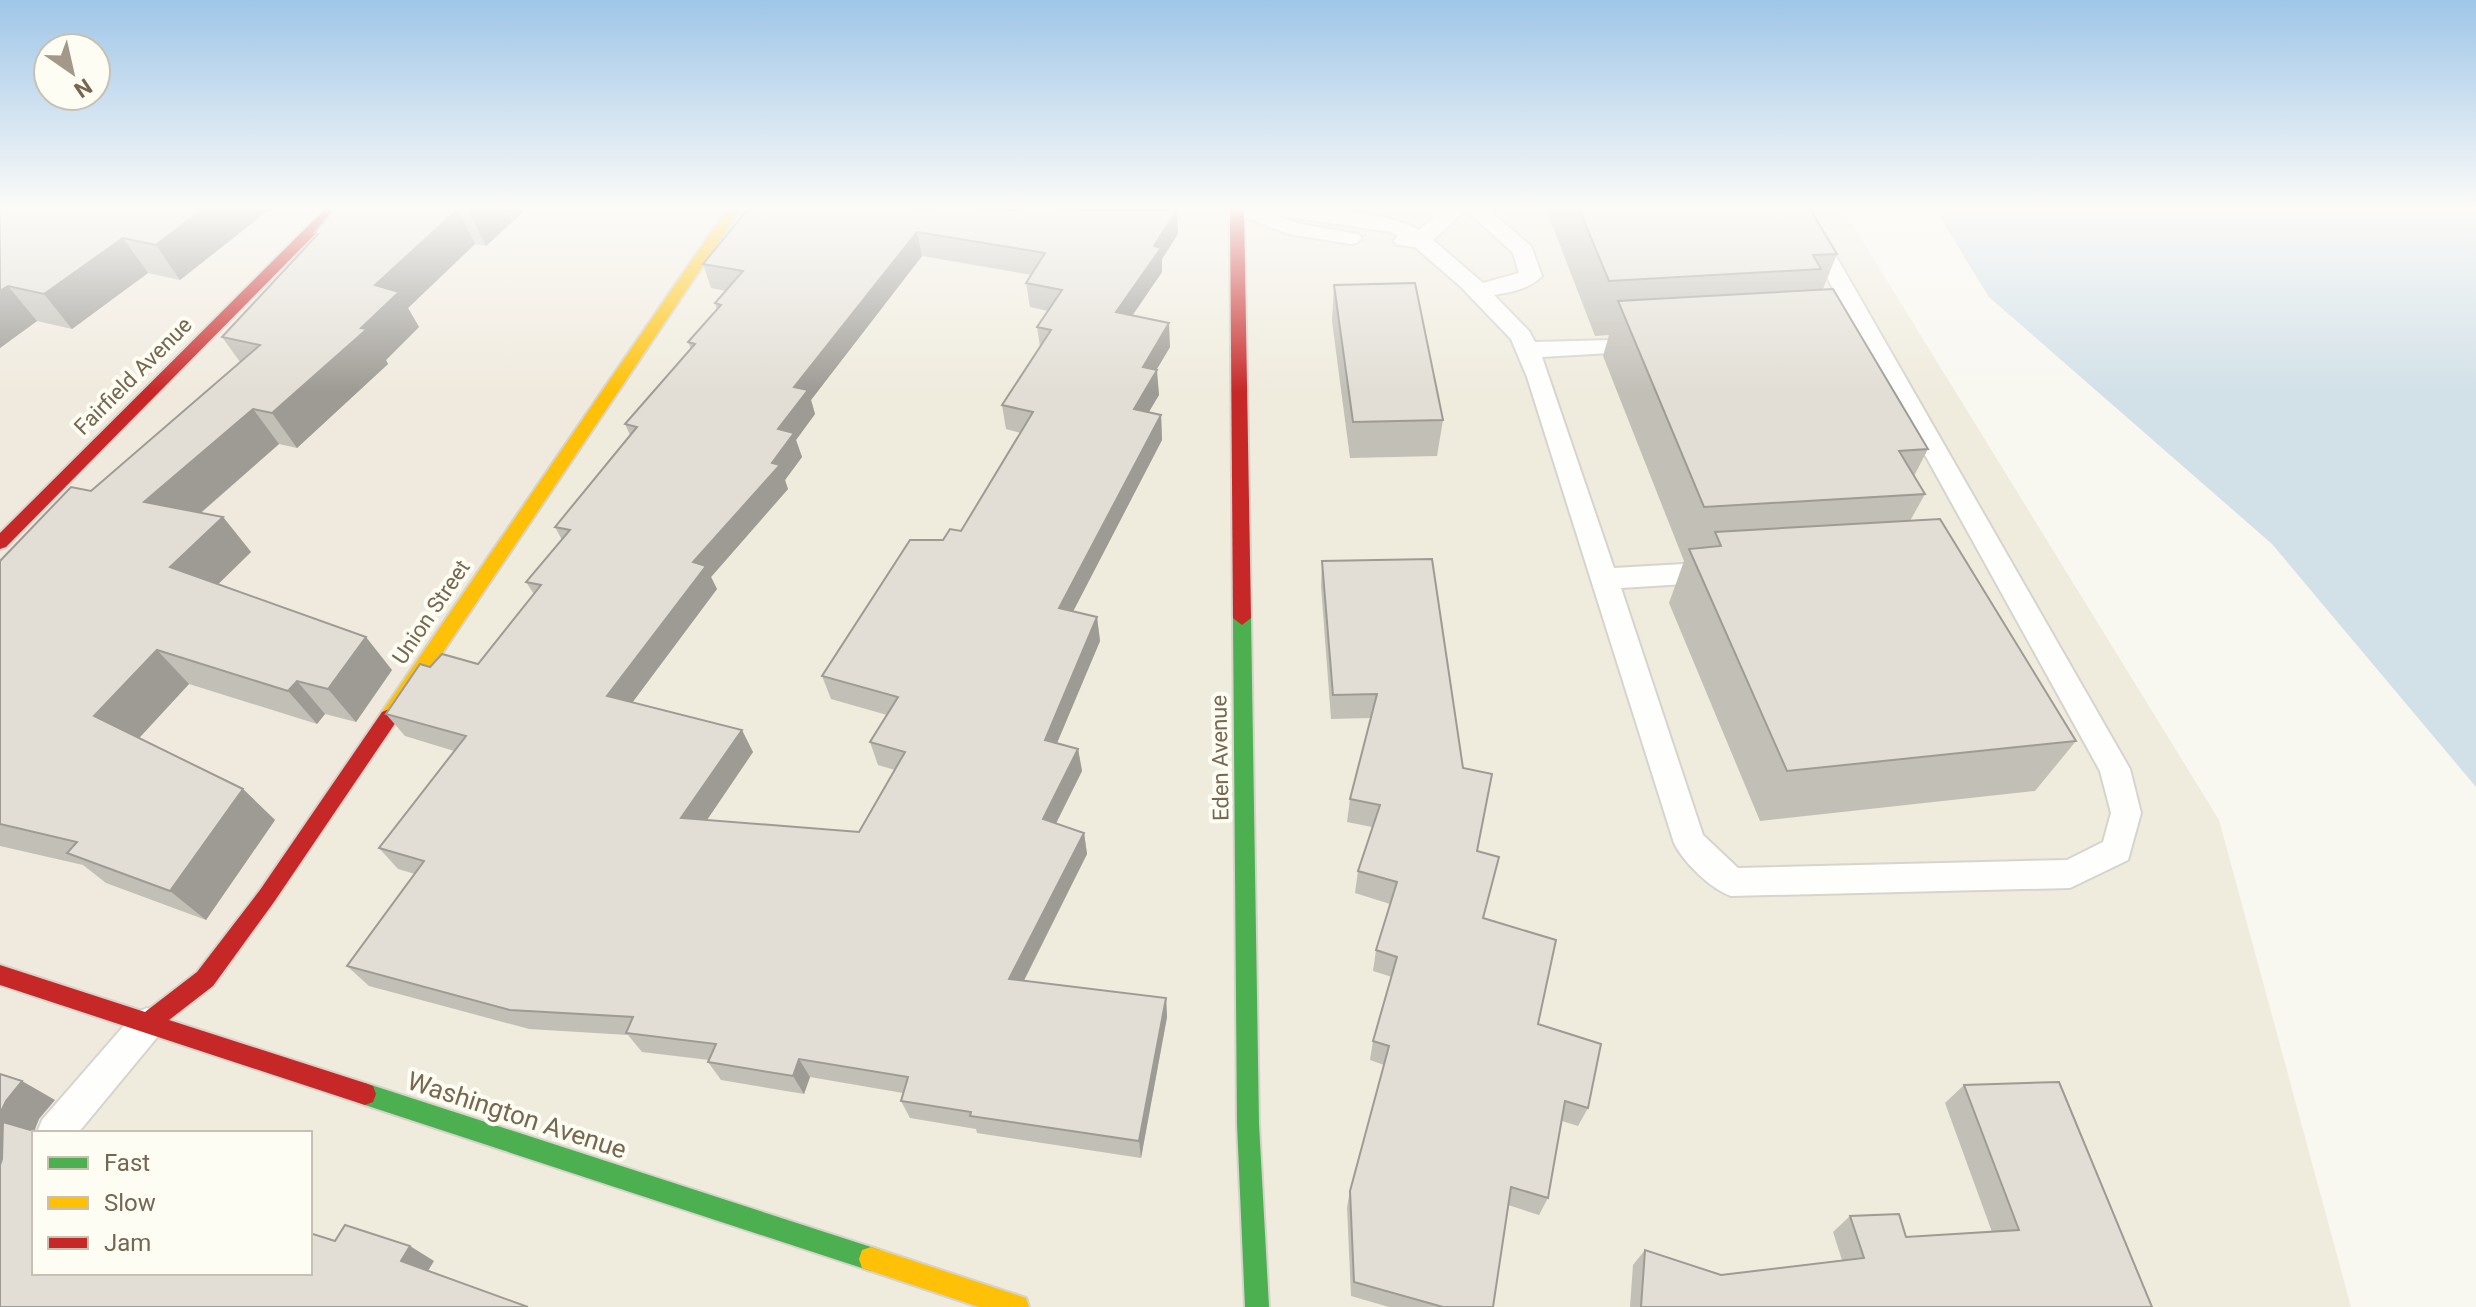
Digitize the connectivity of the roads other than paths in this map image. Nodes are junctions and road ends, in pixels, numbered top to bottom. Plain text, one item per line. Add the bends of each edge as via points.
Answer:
1 (272, 270) edge
2 (693, 270) edge
3 (1240, 270) edge
4 (1454, 270) edge
5 (1529, 270) edge
6 (1834, 270) edge
7 (1478, 291) junction
8 (1868, 330) junction
9 (1837, 332) edge
10 (1666, 342) edge
11 (1527, 350) junction
12 (0, 543) edge
13 (1994, 555) junction
14 (1963, 557) edge
15 (1744, 570) edge
16 (1604, 579) junction
17 (0, 975) edge
18 (147, 1024) junction
19 (57, 1131) edge
20 (1017, 1307) edge
21 (1257, 1307) edge

1 - 12 street, Fairfield Avenue
2 - 18 street, Union Street via 267,896 205,979
3 - 21 street, Eden Avenue via 1248,1124
4 - 7 lane
5 - 7 lane via 1531,276 1508,286
6 - 8 lane
7 - 11 lane via 1521,336
8 - 9 lane
8 - 13 lane
10 - 11 lane
11 - 16 lane
13 - 14 lane
13 - 16 lane via 2115,769 2126,813 2117,850 2070,874 1731,882 1690,843
15 - 16 lane
17 - 18 street, Washington Avenue
18 - 19 lane
18 - 20 street, Washington Avenue

